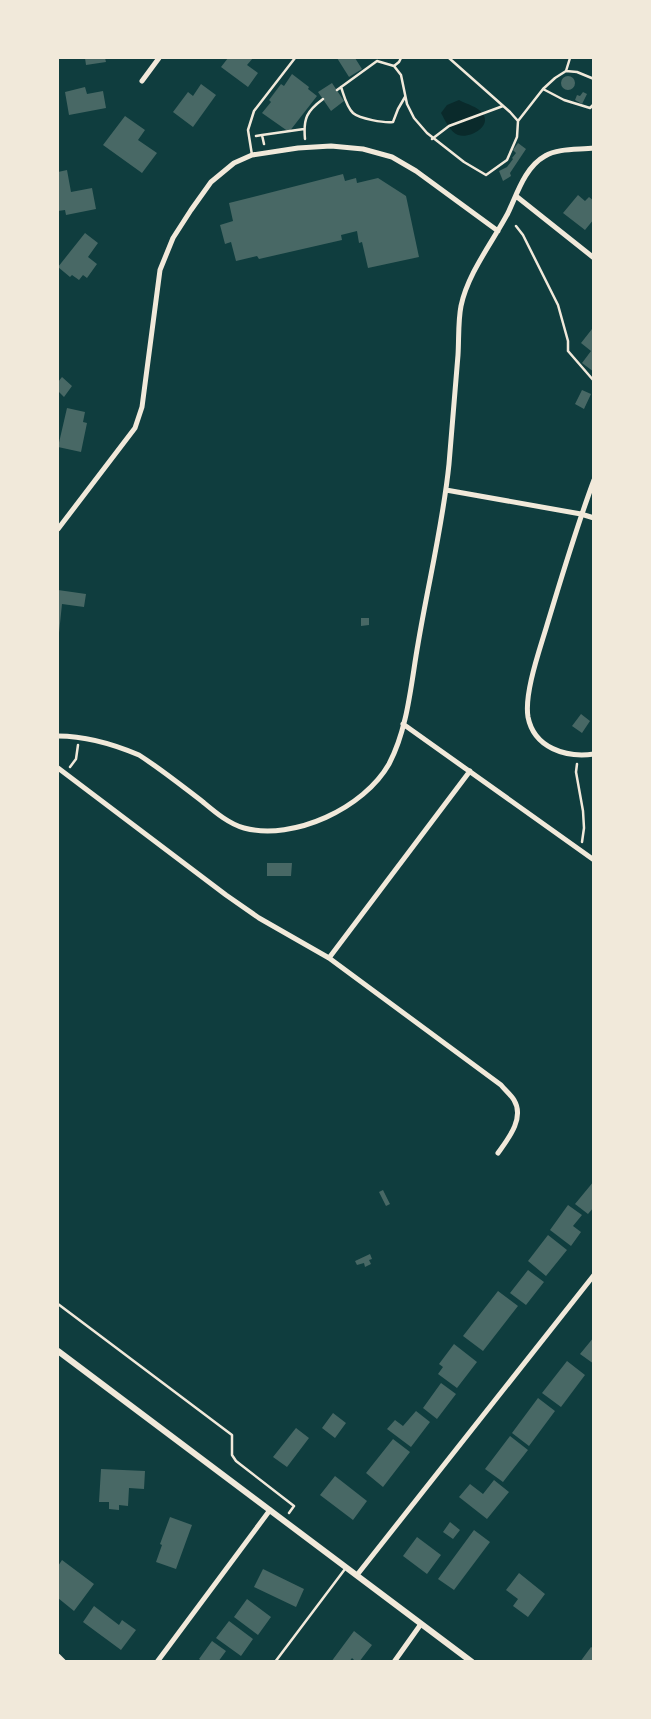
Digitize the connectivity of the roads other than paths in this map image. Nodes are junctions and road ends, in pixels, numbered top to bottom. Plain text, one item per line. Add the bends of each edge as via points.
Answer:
1 (159, 58) edge
2 (295, 58) edge
3 (142, 81) dead end
4 (594, 148) edge
5 (252, 155) junction
6 (516, 196) junction
7 (498, 231) junction
8 (594, 258) edge
9 (594, 480) edge
10 (446, 490) junction
11 (581, 514) junction
12 (594, 518) edge
13 (58, 529) edge
14 (403, 724) junction
15 (58, 736) edge
16 (594, 754) edge
17 (58, 768) edge
18 (470, 771) junction
19 (594, 860) edge
20 (329, 958) junction
21 (498, 1153) dead end
22 (594, 1275) edge
23 (58, 1351) edge
24 (270, 1510) junction
25 (346, 1567) junction
26 (357, 1575) junction
27 (421, 1624) junction
28 (58, 1656) edge
29 (64, 1662) edge
30 (157, 1662) edge
31 (275, 1662) edge
32 (394, 1662) edge
33 (472, 1662) edge

1 - 3 street
2 - 5 lane via 254,111 248,130
4 - 6 street via 546,155 535,163
5 - 7 street via 331,146 364,149 392,157
5 - 13 street via 234,163 211,182 173,238 160,270 142,407 135,428
6 - 7 street
6 - 8 street
7 - 10 street via 461,306
9 - 11 street
10 - 11 street
10 - 14 street
11 - 12 street
11 - 16 street via 527,701 528,718 535,734 547,746 565,754
14 - 15 street via 390,763 366,792 314,823 277,832 233,824 139,755 122,748
14 - 18 street
17 - 20 street via 226,895
18 - 19 street
18 - 20 street
20 - 21 street via 501,1085 515,1101 518,1115 511,1135
22 - 26 street
23 - 24 street
24 - 25 street
24 - 30 street
25 - 26 street
25 - 31 lane
26 - 27 street
27 - 32 street
27 - 33 street
28 - 29 street

